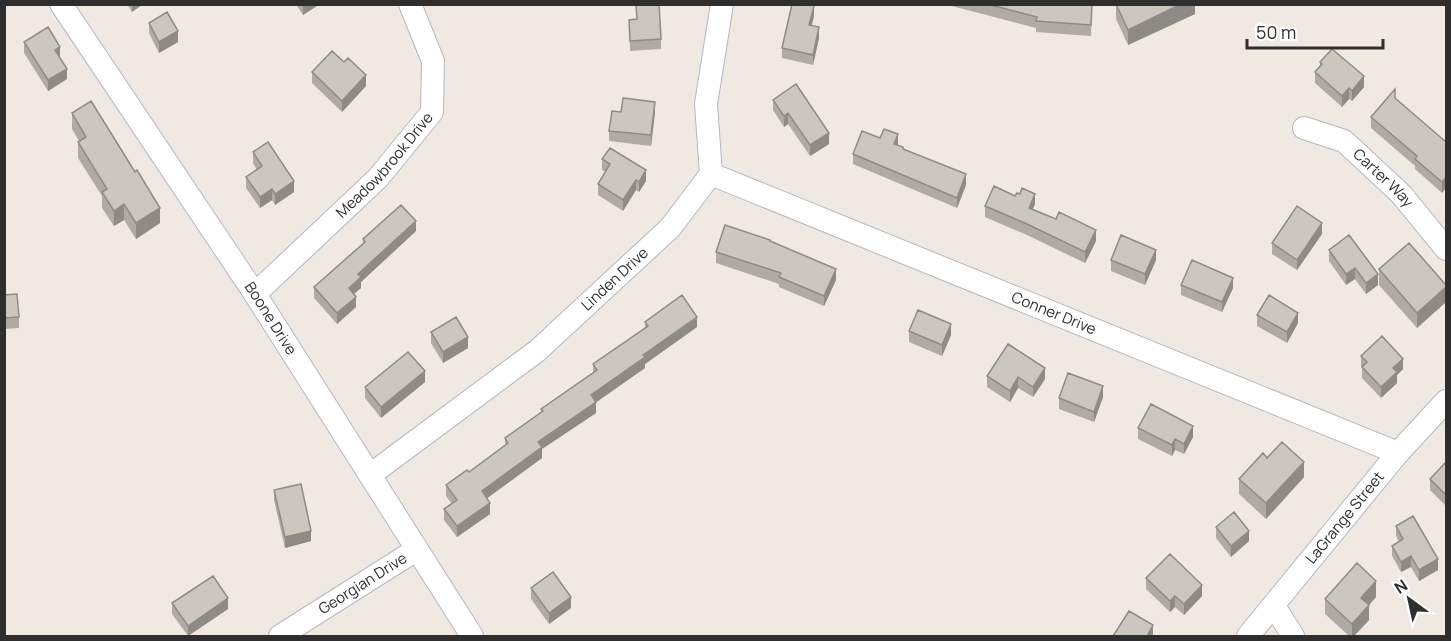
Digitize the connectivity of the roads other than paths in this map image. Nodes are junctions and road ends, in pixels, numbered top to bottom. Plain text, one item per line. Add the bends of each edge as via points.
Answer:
1 (61, 4) edge
2 (410, 4) edge
3 (722, 4) edge
4 (1304, 128) dead end
5 (711, 174) junction
6 (1446, 249) edge
7 (255, 294) junction
8 (1446, 401) edge
9 (1398, 453) junction
10 (370, 475) junction
11 (416, 550) junction
12 (1274, 606) junction
13 (280, 636) edge
14 (472, 636) edge
15 (1248, 636) edge
16 (1293, 636) edge

1 - 7 street, Boone Drive
2 - 7 street, Meadowbrook Drive via 433,61 432,112 378,178
3 - 5 street via 706,104
4 - 6 street, Carter Way via 1344,141 1401,194
5 - 9 street, Conner Drive
5 - 10 street, Linden Drive via 670,228 537,351
7 - 10 street, Boone Drive
8 - 9 street, LaGrange Street
9 - 12 street, LaGrange Street
10 - 11 street, Boone Drive
11 - 13 street, Georgian Drive
11 - 14 street, Boone Drive
12 - 15 street, LaGrange Street
12 - 16 street

